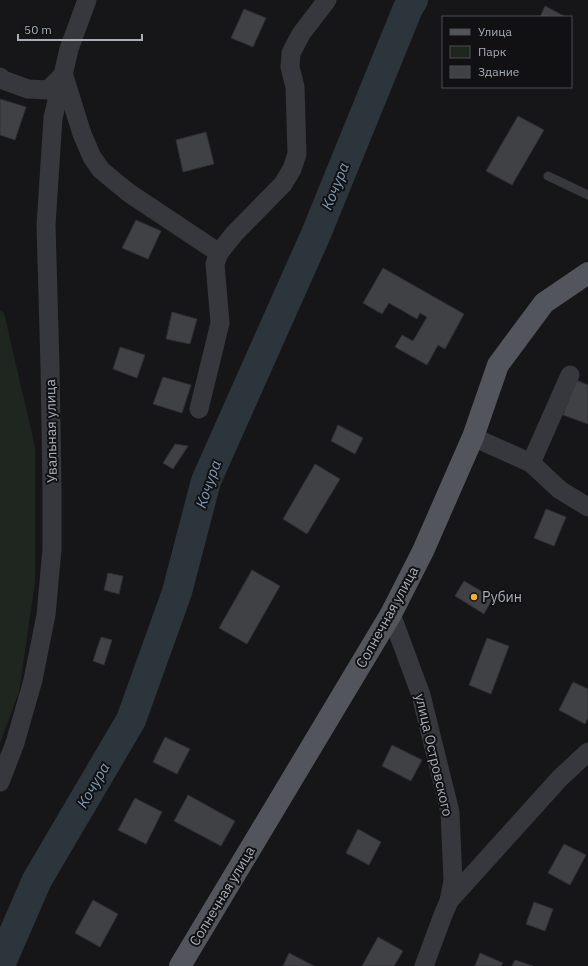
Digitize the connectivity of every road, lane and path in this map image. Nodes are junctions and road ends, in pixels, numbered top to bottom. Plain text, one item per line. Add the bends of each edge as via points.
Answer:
1 (87, 0) edge
2 (327, 0) edge
3 (63, 75) junction
4 (0, 77) edge
5 (548, 176) dead end
6 (588, 195) edge
7 (218, 253) junction
8 (588, 273) edge
9 (570, 375) dead end
10 (199, 409) dead end
11 (473, 437) junction
12 (531, 463) junction
13 (588, 507) edge
14 (392, 614) junction
15 (588, 752) edge
16 (0, 782) edge
17 (449, 901) junction
18 (180, 966) edge
19 (424, 966) edge

1 - 3 street, Увальная улица via 69,49
2 - 7 street via 301,34 291,52 297,154 292,169 283,184
3 - 4 street via 48,90 28,89
3 - 7 street via 82,134 92,157 102,170 129,193
3 - 16 street, Увальная улица via 53,118 46,225 52,549 46,615 33,680 15,743
5 - 6 lane
7 - 10 street via 216,264 220,324
8 - 11 main road, Солнечная улица via 544,303 498,365
9 - 12 street
11 - 12 street
11 - 14 main road, Солнечная улица
12 - 13 street via 560,490
14 - 17 street, улица Островского via 421,695 450,812 453,880
14 - 18 main road, Солнечная улица
15 - 17 street, улица Островского via 560,778
17 - 19 street, улица Островского

